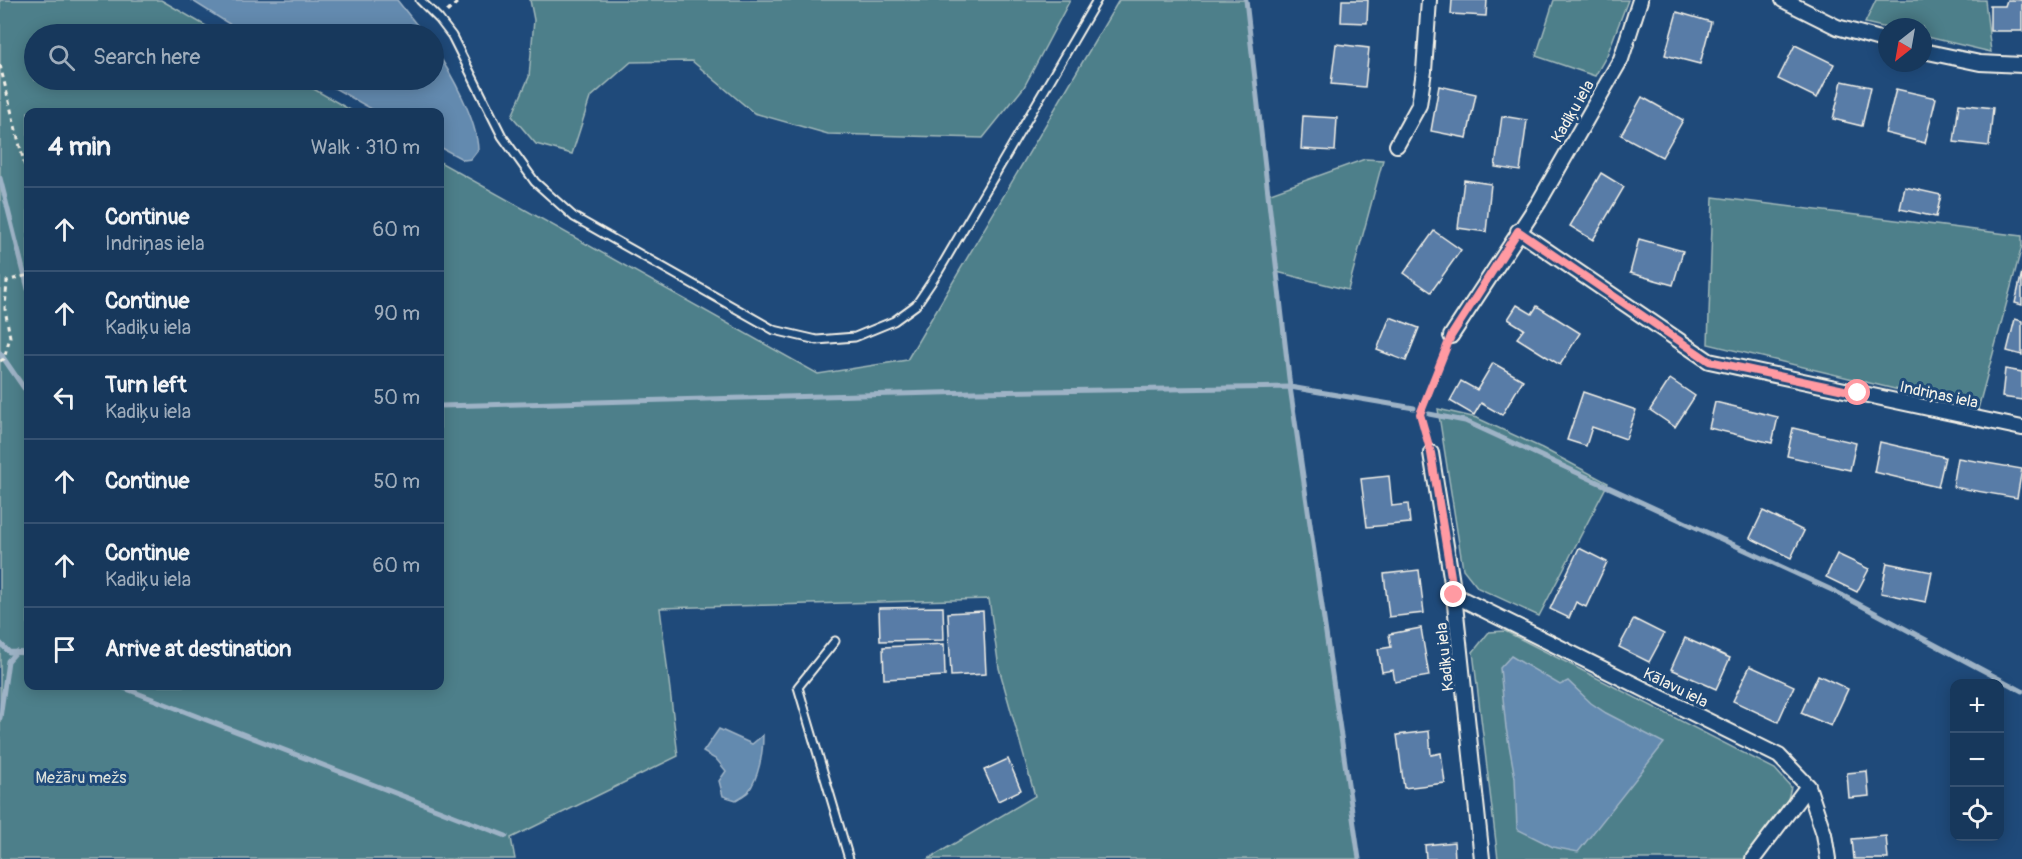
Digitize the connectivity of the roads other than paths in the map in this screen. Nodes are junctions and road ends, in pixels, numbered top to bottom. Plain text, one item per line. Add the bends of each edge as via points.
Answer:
1 (420, 0) edge
2 (1097, 0) edge
3 (1429, 0) edge
4 (1640, 0) edge
5 (1783, 0) edge
6 (443, 24) edge
7 (444, 26) edge
8 (1878, 38) edge
9 (1932, 53) edge
10 (2022, 65) edge
11 (1397, 145) dead end
12 (1518, 231) junction
13 (1451, 336) road end
14 (2022, 428) edge
15 (1431, 453) road end
16 (1454, 595) junction
17 (835, 641) dead end
18 (1808, 786) junction
19 (849, 859) edge
20 (1482, 859) edge
21 (1753, 859) edge
22 (1828, 859) edge

1 - 6 lane
2 - 7 lane via 916,305 894,321 855,337 817,340 774,330 574,217 535,182 502,136
3 - 11 street via 1419,105
4 - 12 street, Kadiķu iela via 1621,59 1539,202
5 - 8 street via 1837,27
9 - 10 street via 1980,63
12 - 13 street, Kadiķu iela
12 - 14 street, Indriņas iela via 1709,361
15 - 16 street, Kadiķu iela
16 - 18 street, Kālavu iela via 1779,756
16 - 20 street, Kadiķu iela
17 - 19 lane via 798,687
18 - 21 street
18 - 22 street, Kālavu iela

